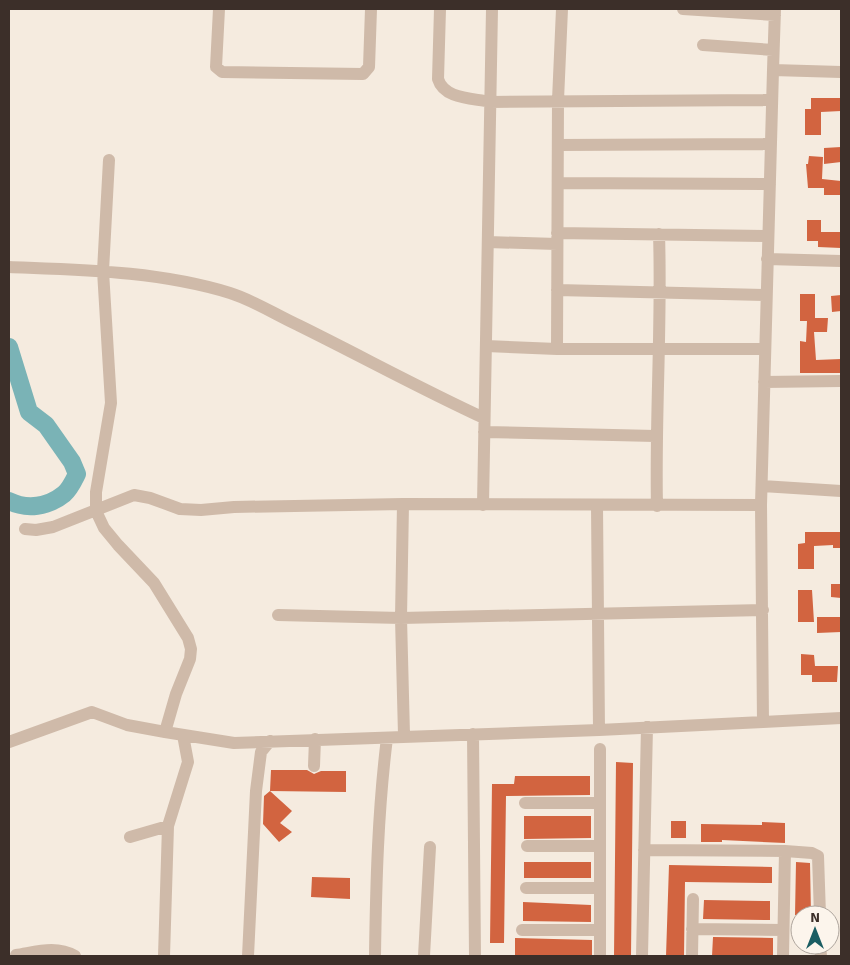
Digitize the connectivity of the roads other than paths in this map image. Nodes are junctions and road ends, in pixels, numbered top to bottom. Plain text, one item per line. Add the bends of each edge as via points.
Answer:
1 (219, 9) edge
2 (371, 9) edge
3 (440, 9) edge
4 (492, 9) edge
5 (562, 9) edge
6 (683, 9) edge
7 (725, 10) edge
8 (775, 12) edge
9 (703, 45) dead end
10 (773, 50) junction
11 (773, 70) junction
12 (841, 72) edge
13 (558, 100) junction
14 (772, 100) junction
15 (490, 102) junction
16 (771, 144) junction
17 (558, 145) junction
18 (109, 160) dead end
19 (558, 183) junction
20 (770, 184) junction
21 (659, 234) junction
22 (768, 236) junction
23 (557, 238) junction
24 (488, 242) junction
25 (766, 259) junction
26 (841, 261) edge
27 (9, 267) edge
28 (103, 270) junction
29 (557, 290) junction
30 (661, 292) junction
31 (766, 295) junction
32 (486, 346) junction
33 (557, 349) junction
34 (658, 349) junction
35 (764, 350) junction
36 (841, 381) edge
37 (764, 382) junction
38 (484, 418) junction
39 (484, 432) junction
40 (655, 436) junction
41 (762, 486) junction
42 (841, 491) edge
43 (403, 504) junction
44 (483, 505) junction
45 (761, 505) junction
46 (597, 506) junction
47 (656, 506) junction
48 (96, 511) junction
49 (24, 529) dead end
50 (763, 610) junction
51 (278, 615) dead end
52 (598, 615) junction
53 (401, 618) junction
54 (841, 718) edge
55 (763, 722) junction
56 (647, 728) junction
57 (599, 730) junction
58 (165, 732) junction
59 (473, 734) junction
60 (183, 735) junction
61 (404, 736) junction
62 (387, 738) junction
63 (315, 739) junction
64 (270, 741) junction
65 (9, 742) edge
66 (600, 749) dead end
67 (314, 766) dead end
68 (525, 803) dead end
69 (600, 803) junction
70 (168, 826) junction
71 (130, 837) dead end
72 (527, 846) dead end
73 (600, 846) junction
74 (430, 847) dead end
75 (644, 850) junction
76 (785, 851) junction
77 (526, 888) dead end
78 (600, 888) junction
79 (693, 900) dead end
80 (820, 905) edge
81 (522, 930) dead end
82 (600, 930) junction
83 (692, 930) junction
84 (783, 930) junction
85 (16, 955) dead end
86 (75, 956) edge
87 (164, 956) edge
88 (248, 956) edge
89 (375, 956) edge
90 (424, 956) edge
91 (475, 956) edge
92 (600, 956) edge
93 (642, 956) edge
94 (692, 956) edge
95 (783, 956) edge

1 - 2 street via 216,67 222,72 363,74 369,68
3 - 15 street via 438,79 441,87 447,93
4 - 15 street
5 - 13 street
6 - 7 street
7 - 8 street
8 - 10 street
9 - 10 street
10 - 11 street
11 - 12 street
11 - 14 street
13 - 14 street
13 - 15 street
13 - 17 street
14 - 16 street
15 - 24 street
16 - 17 street
16 - 20 street
17 - 19 street
18 - 28 street
19 - 20 street
19 - 23 street
20 - 22 street
21 - 22 street
21 - 23 street
21 - 30 street
22 - 25 street
23 - 24 street
23 - 29 street
24 - 32 street
25 - 26 street
25 - 31 street
27 - 28 street
28 - 38 street via 175,279 231,293
28 - 48 street via 111,403 96,492
29 - 30 street
29 - 33 street
30 - 31 street
30 - 34 street
31 - 35 street
32 - 33 street
32 - 38 street
33 - 34 street
34 - 35 street
34 - 40 street
35 - 37 street
36 - 37 street
37 - 41 street
38 - 39 street
39 - 40 street
39 - 44 street
40 - 47 street
41 - 42 street
41 - 45 street
43 - 44 street
43 - 48 street via 186,510 134,495
43 - 53 street
44 - 46 street
45 - 47 street
45 - 50 street
46 - 47 street
46 - 52 street
48 - 49 street via 53,527
48 - 58 street via 104,528 154,583 188,638 190,659
50 - 52 street
50 - 55 street
51 - 53 street
52 - 53 street
52 - 57 street
53 - 61 street
54 - 55 street
55 - 56 street
56 - 57 street
56 - 75 street
57 - 59 street
58 - 60 street
58 - 65 street via 92,712
59 - 61 street
59 - 91 street
60 - 64 street via 234,742
60 - 70 street via 188,762
61 - 62 street
62 - 63 street
62 - 89 street via 376,864
63 - 64 street
63 - 67 street
64 - 88 street via 261,752 256,791
66 - 69 street
68 - 69 street
69 - 73 street
70 - 71 street
70 - 87 street
72 - 73 street
73 - 78 street
74 - 90 street
75 - 76 street
75 - 93 street
76 - 80 street via 818,856
76 - 84 street
77 - 78 street
78 - 82 street
79 - 83 street
81 - 82 street
82 - 92 street
83 - 84 street
83 - 94 street
84 - 95 street
85 - 86 street via 52,949 65,950

